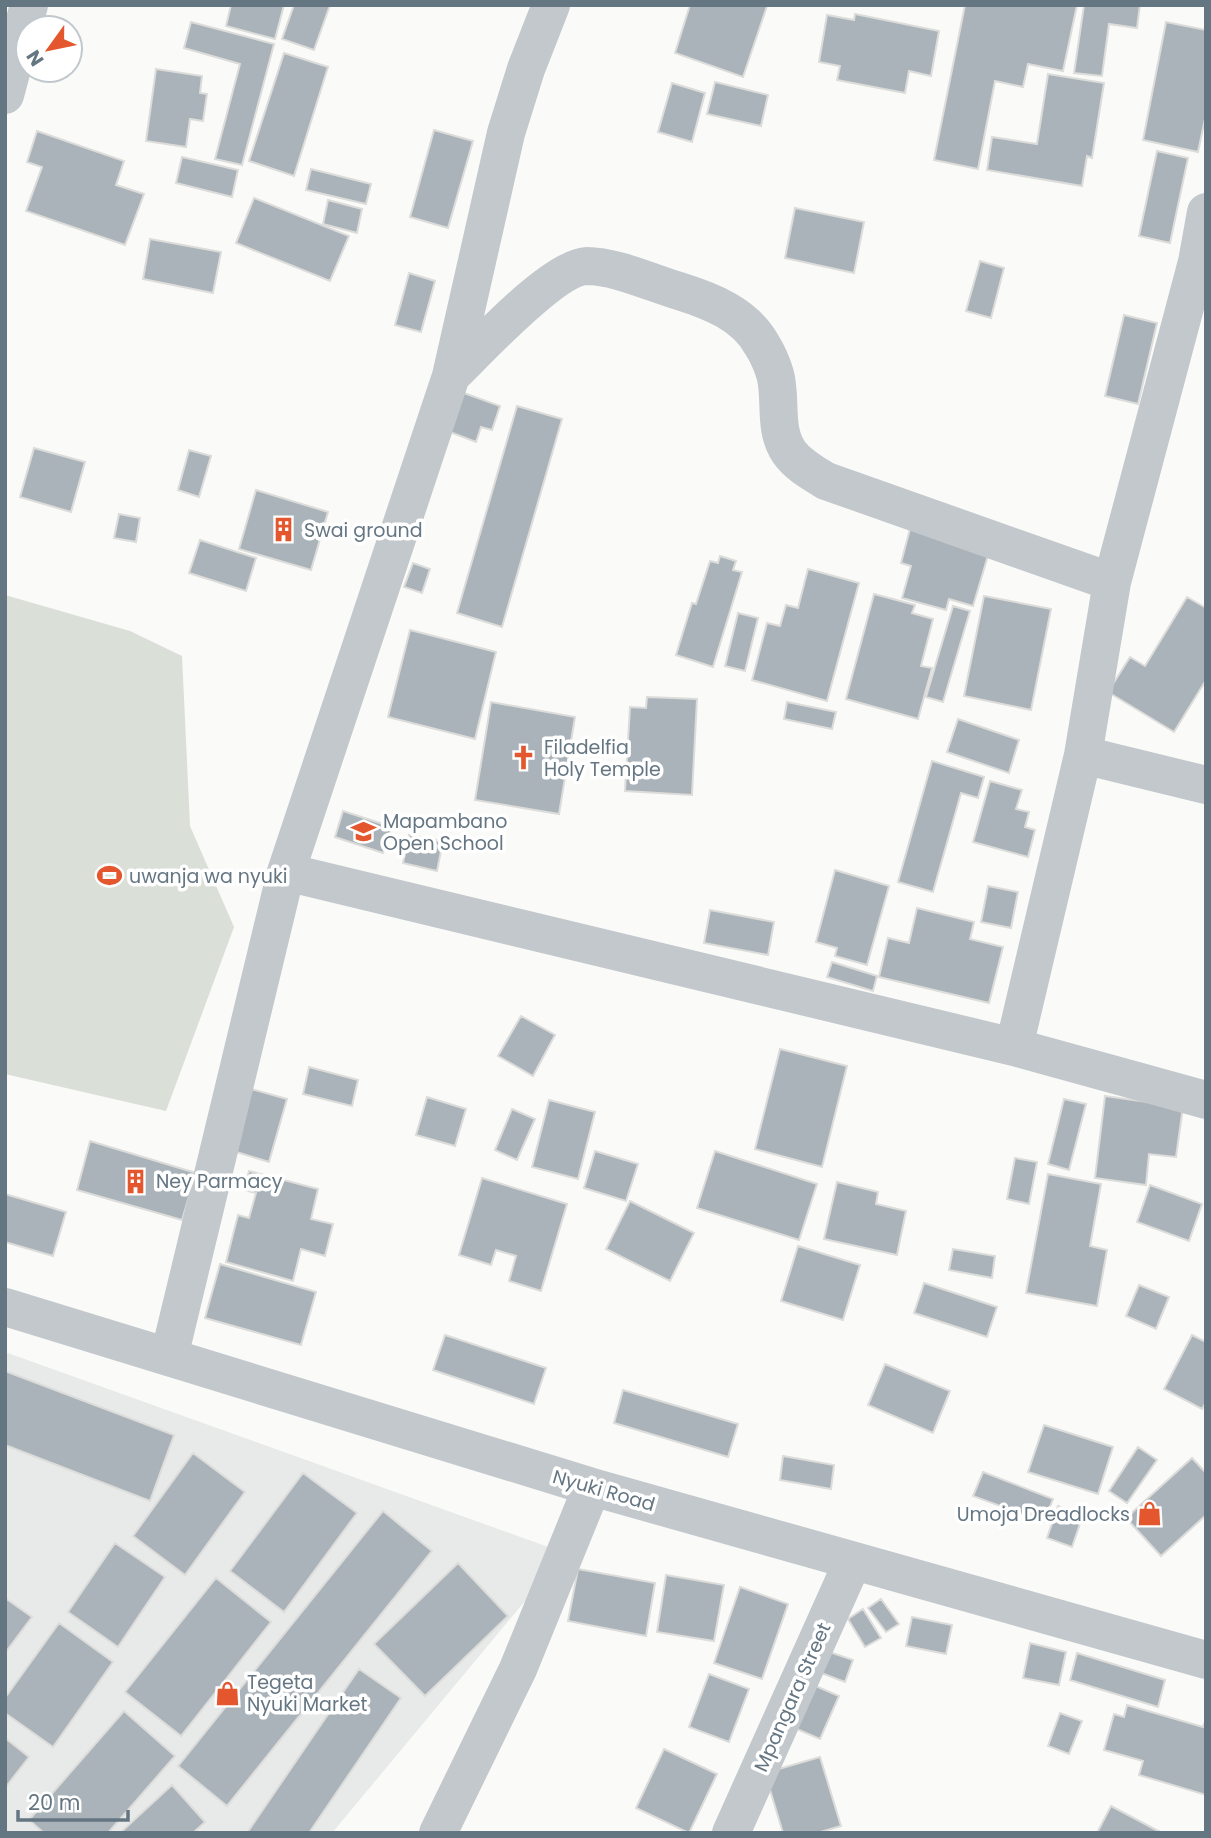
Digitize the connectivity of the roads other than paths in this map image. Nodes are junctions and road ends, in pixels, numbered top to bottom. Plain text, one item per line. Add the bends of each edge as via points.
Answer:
1 (29, 5) edge
2 (551, 5) edge
3 (5, 95) edge
4 (1206, 212) edge
5 (1201, 263) edge
6 (451, 376) junction
7 (1112, 582) junction
8 (1083, 755) junction
9 (1206, 785) edge
10 (286, 872) junction
11 (1014, 1047) junction
12 (1206, 1100) edge
13 (5, 1307) edge
14 (169, 1357) junction
15 (592, 1487) junction
16 (853, 1561) junction
17 (1206, 1660) edge
18 (438, 1833) edge
19 (731, 1833) edge

1 - 3 street
2 - 6 street via 506,133
4 - 5 street
5 - 7 street
6 - 7 street via 537,293 584,266 605,268 707,299 739,317 761,342 775,375 777,409 788,450 803,467 826,481
6 - 10 street
7 - 8 street
8 - 9 street
8 - 11 street
10 - 11 street
10 - 14 street
11 - 12 street
13 - 14 street, Nyuki Road
14 - 15 street, Nyuki Road
15 - 16 street, Nyuki Road
15 - 18 street via 518,1669
16 - 17 street, Nyuki Road
16 - 19 street, Mpangara Street

